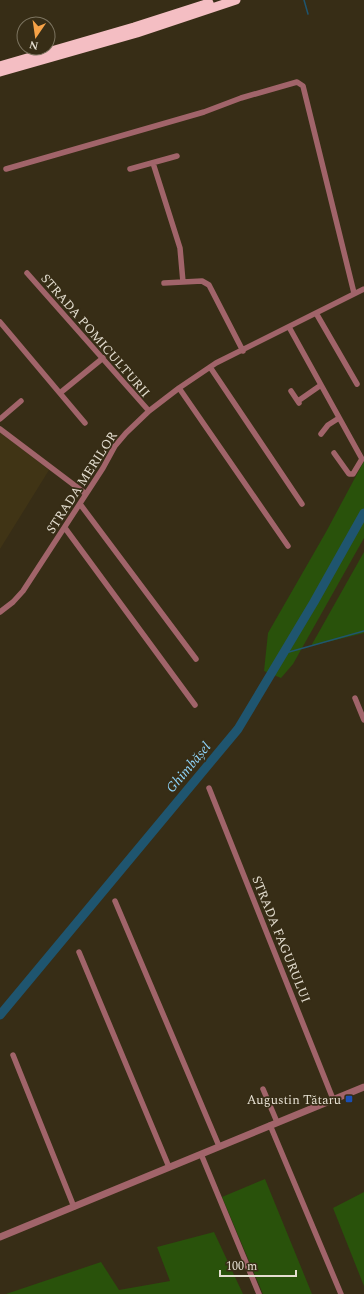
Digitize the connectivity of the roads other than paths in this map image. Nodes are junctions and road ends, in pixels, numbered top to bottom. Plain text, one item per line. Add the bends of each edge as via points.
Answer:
1 (218, 0) edge
2 (236, 0) edge
3 (0, 66) edge
4 (0, 72) edge
5 (177, 156) dead end
6 (153, 163) junction
7 (6, 169) dead end
8 (130, 169) dead end
9 (27, 273) dead end
10 (183, 282) junction
11 (164, 283) dead end
12 (364, 289) edge
13 (354, 293) junction
14 (316, 313) junction
15 (0, 322) edge
16 (289, 327) junction
17 (243, 351) junction
18 (103, 358) junction
19 (210, 367) junction
20 (357, 384) dead end
21 (320, 385) junction
22 (180, 388) junction
23 (291, 391) dead end
24 (60, 393) junction
25 (21, 401) dead end
26 (149, 411) junction
27 (339, 418) junction
28 (0, 419) edge
29 (85, 423) dead end
30 (0, 429) edge
31 (321, 434) dead end
32 (334, 453) dead end
33 (363, 457) edge
34 (86, 494) junction
35 (80, 504) junction
36 (302, 504) dead end
37 (65, 528) junction
38 (288, 546) dead end
39 (0, 612) edge
40 (196, 659) dead end
41 (355, 698) dead end
42 (195, 705) dead end
43 (364, 720) edge
44 (209, 788) dead end
45 (115, 901) dead end
46 (79, 952) dead end
47 (13, 1055) dead end
48 (364, 1086) edge
49 (263, 1089) dead end
50 (333, 1099) junction
51 (274, 1123) junction
52 (219, 1146) junction
53 (201, 1154) junction
54 (169, 1167) junction
55 (74, 1207) junction
56 (0, 1238) edge
57 (259, 1294) edge
58 (341, 1294) edge

1 - 3 highway via 120,32
2 - 4 highway via 137,33
5 - 6 street
6 - 8 street
6 - 10 street via 180,248
7 - 13 street via 204,112 297,82 303,86
9 - 18 street, STRADA POMICULTURII
10 - 11 street
10 - 17 street via 202,281 209,285
12 - 13 street, STRADA MERILOR
13 - 14 street, STRADA MERILOR
14 - 16 street, STRADA MERILOR
14 - 20 street
15 - 24 street
16 - 17 street, STRADA MERILOR
16 - 21 street
17 - 19 street, STRADA MERILOR
18 - 24 street
18 - 26 street, STRADA POMICULTURII
19 - 22 street, STRADA MERILOR
19 - 36 street
21 - 23 street via 298,402
21 - 27 street
22 - 26 street, STRADA MERILOR
22 - 38 street
24 - 29 street
25 - 28 street
26 - 34 street, STRADA MERILOR via 115,446
27 - 31 street
27 - 33 street
30 - 34 street
32 - 33 street via 351,476
34 - 35 street, STRADA MERILOR
35 - 37 street, STRADA MERILOR
35 - 40 street
37 - 39 street, STRADA MERILOR via 20,595
37 - 42 street
41 - 43 street
44 - 50 street, STRADA FAGURULUI
45 - 52 street
46 - 54 street
47 - 55 street
48 - 50 street
49 - 51 street
50 - 51 street
51 - 52 street
51 - 58 street
52 - 53 street
53 - 54 street
53 - 57 street
54 - 55 street
55 - 56 street

